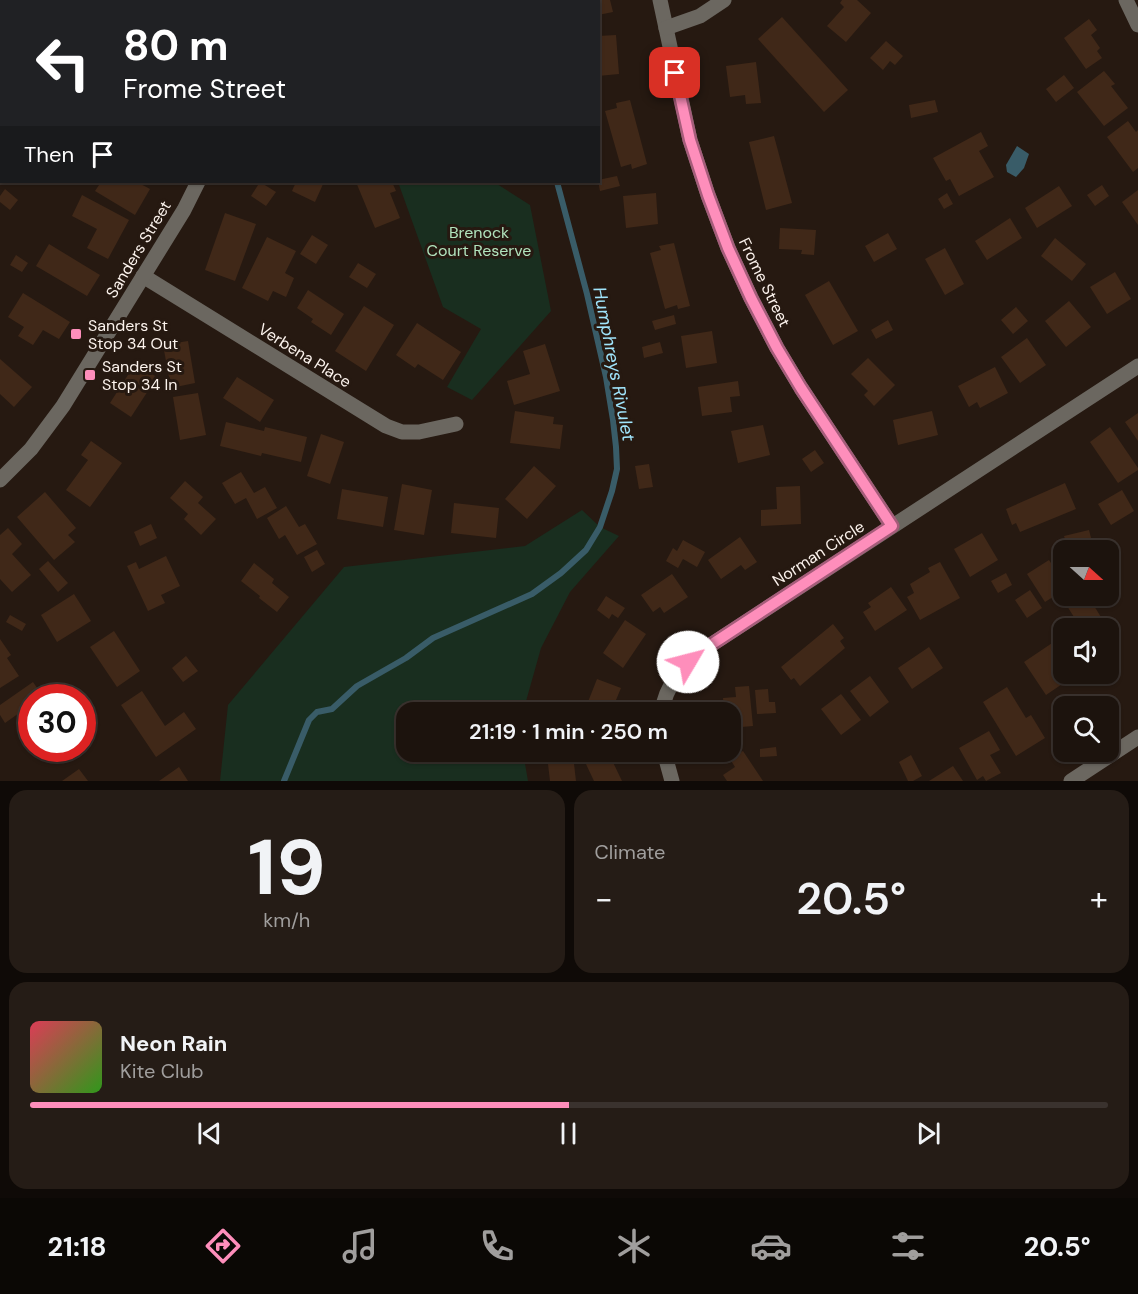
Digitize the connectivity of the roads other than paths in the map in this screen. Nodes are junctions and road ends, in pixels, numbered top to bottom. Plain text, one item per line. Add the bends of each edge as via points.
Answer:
1 (660, 0) edge
2 (724, 0) edge
3 (1126, 0) edge
4 (1138, 25) edge
5 (666, 28) junction
6 (197, 183) edge
7 (143, 276) junction
8 (1138, 366) edge
9 (456, 424) dead end
10 (0, 480) edge
11 (892, 526) junction
12 (665, 702) edge
13 (1138, 737) edge
14 (667, 762) edge
15 (672, 781) edge
16 (1071, 781) edge

1 - 5 street, Frome Street
2 - 5 street via 700,16
3 - 4 street
5 - 11 street, Frome Street via 690,140 728,248 777,348
6 - 7 street, Sanders Street
7 - 9 street, Verbena Place via 386,426 402,432 419,432
7 - 10 street, Sanders Street via 63,406 31,449
8 - 11 street, Norman Circle
11 - 12 street, Norman Circle via 703,650 677,675
13 - 16 street
14 - 15 street

